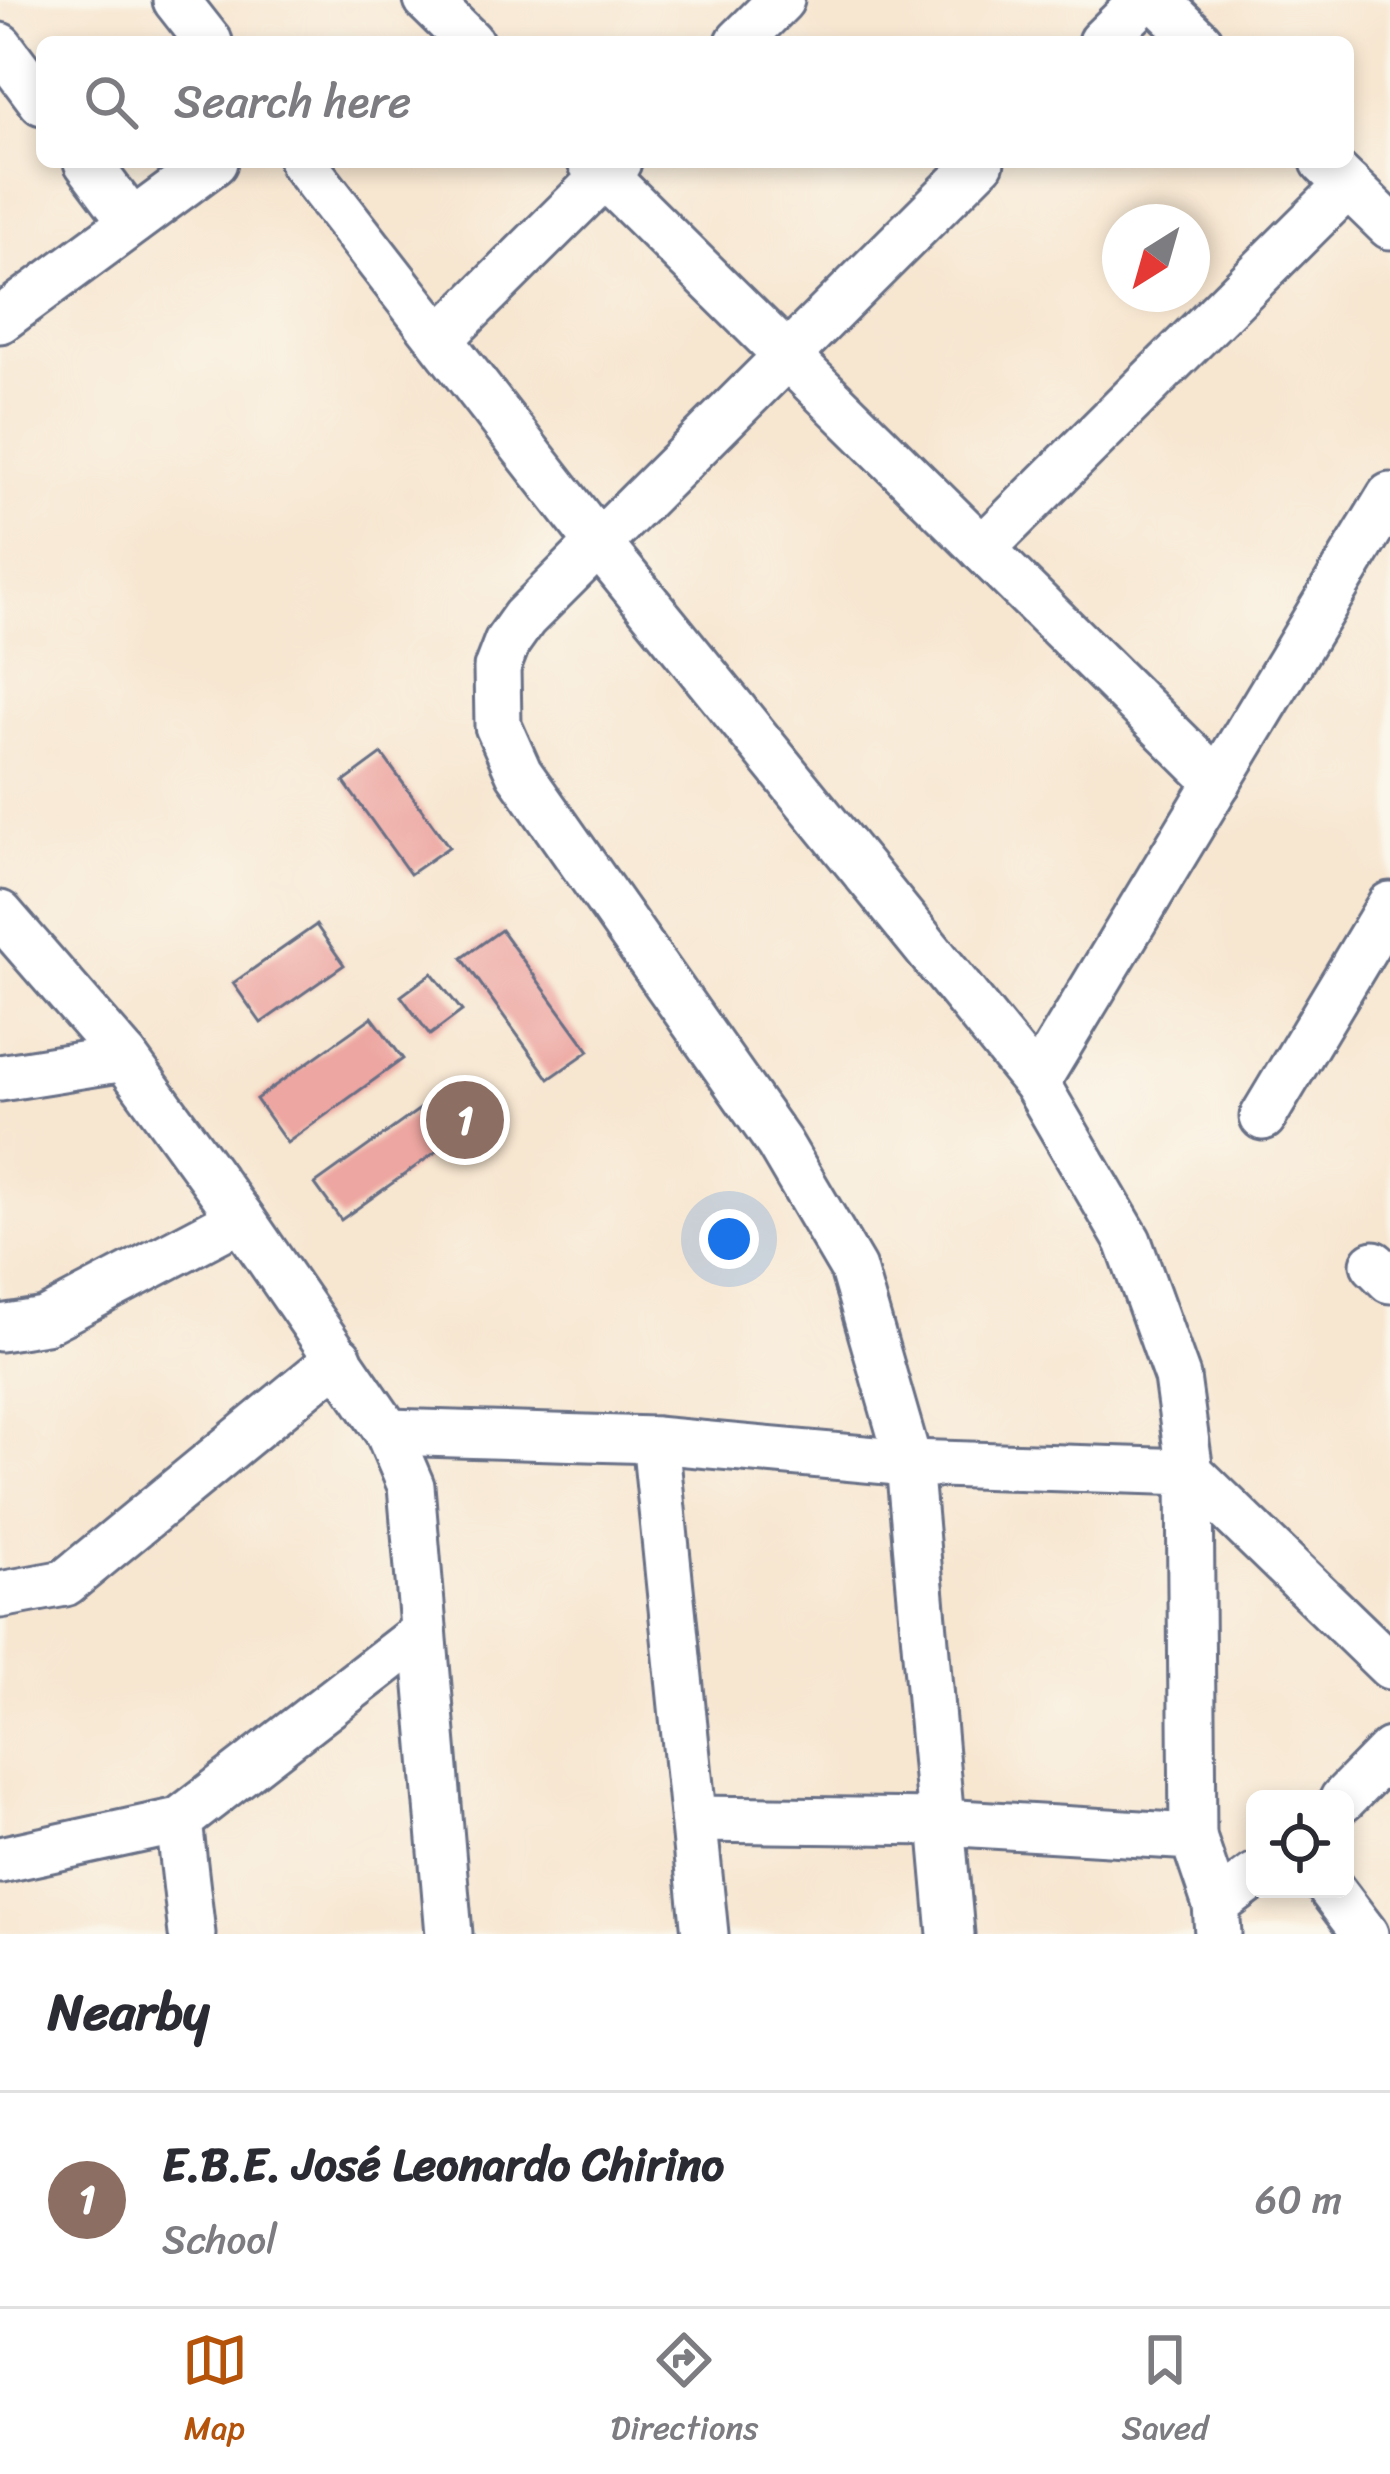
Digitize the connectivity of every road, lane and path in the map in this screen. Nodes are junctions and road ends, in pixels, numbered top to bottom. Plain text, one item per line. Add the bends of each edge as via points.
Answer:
1 (176, 0) edge
2 (427, 0) edge
3 (782, 0) edge
4 (1144, 0) edge
5 (1157, 0) edge
6 (204, 36) edge
7 (464, 36) edge
8 (745, 36) edge
9 (1108, 36) edge
10 (1194, 36) edge
11 (0, 46) edge
12 (36, 94) edge
13 (92, 168) edge
14 (206, 168) edge
15 (307, 168) edge
16 (602, 168) edge
17 (606, 168) edge
18 (975, 168) edge
19 (1336, 173) edge
20 (132, 222) junction
21 (1390, 226) edge
22 (0, 320) edge
23 (440, 339) junction
24 (787, 356) junction
25 (1390, 496) edge
26 (599, 544) junction
27 (982, 549) junction
28 (1218, 782) junction
29 (1390, 905) edge
30 (0, 914) edge
31 (125, 1058) junction
32 (0, 1078) edge
33 (1036, 1083) junction
34 (1263, 1117) dead end
35 (242, 1218) junction
36 (0, 1328) edge
37 (339, 1358) junction
38 (388, 1432) junction
39 (655, 1440) junction
40 (910, 1463) junction
41 (1190, 1472) junction
42 (0, 1594) edge
43 (423, 1632) junction
44 (1390, 1666) edge
45 (1390, 1751) edge
46 (1351, 1790) edge
47 (694, 1819) junction
48 (179, 1821) junction
49 (940, 1822) junction
50 (1193, 1837) junction
51 (0, 1860) edge
52 (1246, 1886) edge
53 (1337, 1898) edge
54 (1217, 1920) edge
55 (192, 1934) edge
56 (449, 1934) edge
57 (705, 1934) edge
58 (950, 1934) edge
59 (1365, 1934) edge

1 - 6 street
2 - 7 street
3 - 8 street
4 - 9 street
5 - 10 street
11 - 12 street
13 - 20 street
14 - 20 street
15 - 23 street
16 - 23 street
17 - 24 street
18 - 24 street
19 - 21 street
19 - 27 street
20 - 22 street
23 - 26 street
24 - 26 street
24 - 27 street
25 - 28 street
26 - 33 street
26 - 40 street via 507,642 497,668 498,726 519,773 779,1144 853,1269
27 - 28 street
28 - 33 street
29 - 34 street
30 - 31 street
31 - 32 street
31 - 35 street
33 - 41 street via 1127,1241 1178,1377
35 - 36 street via 45,1321
35 - 37 street
37 - 38 street
37 - 42 street via 65,1583
38 - 39 street
38 - 43 street via 410,1486
39 - 40 street
39 - 47 street
40 - 41 street
40 - 49 street
41 - 44 street
41 - 50 street
43 - 48 street
43 - 56 street
45 - 46 street
47 - 49 street
47 - 57 street
48 - 51 street
48 - 55 street
49 - 50 street
49 - 58 street
50 - 54 street
52 - 54 street
53 - 59 street

